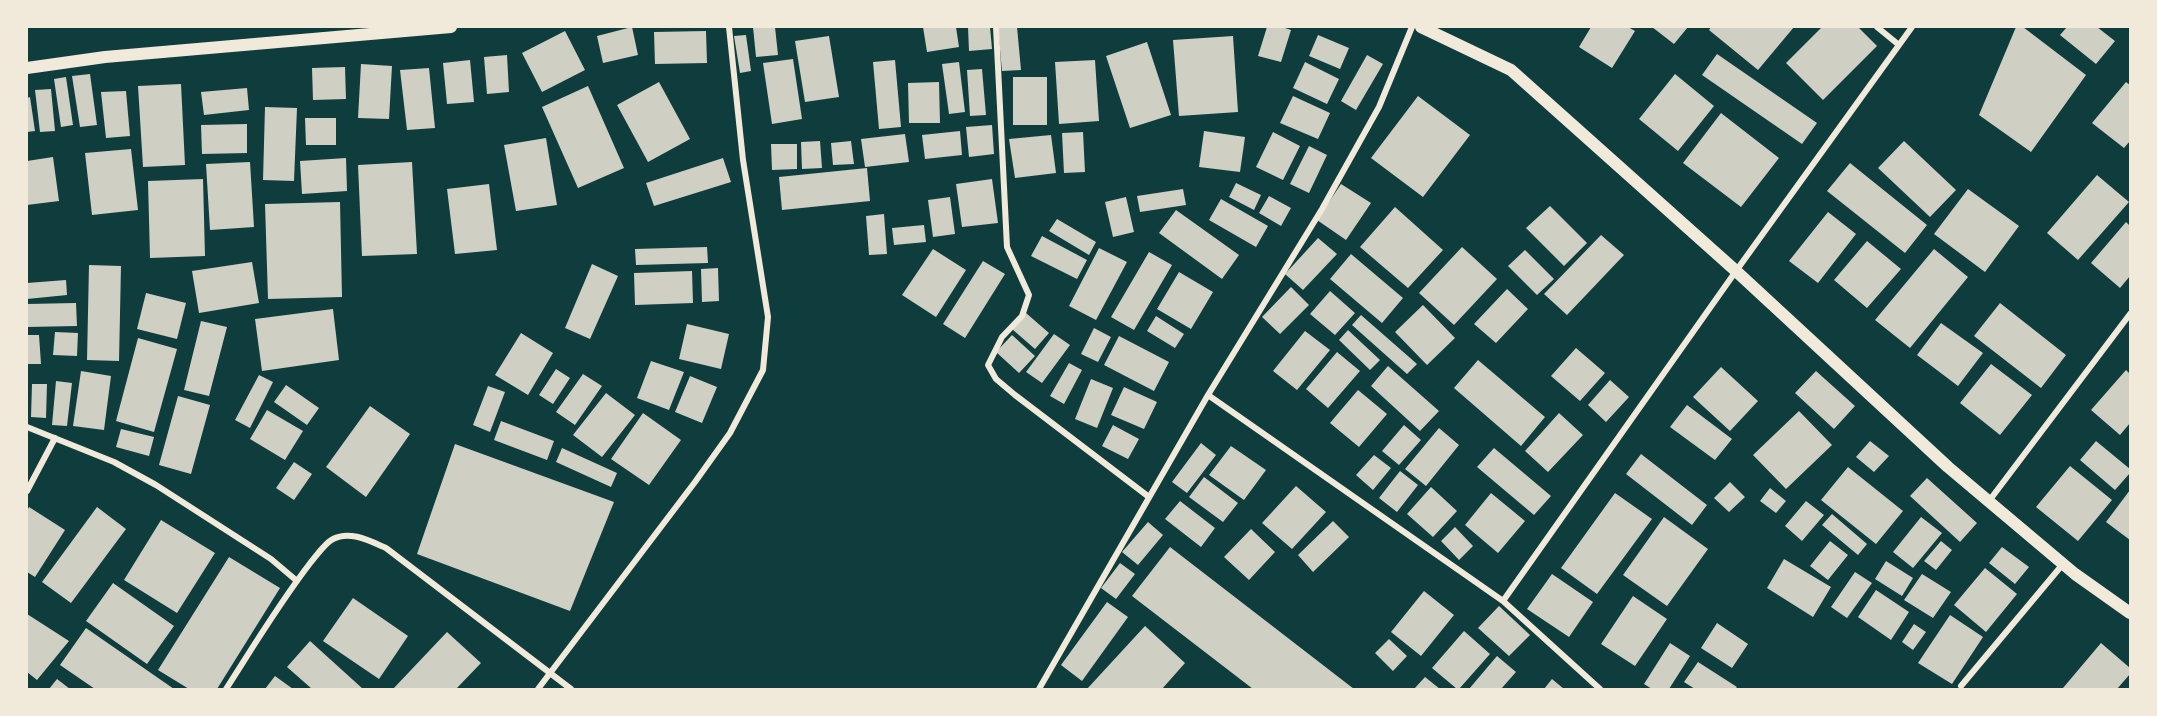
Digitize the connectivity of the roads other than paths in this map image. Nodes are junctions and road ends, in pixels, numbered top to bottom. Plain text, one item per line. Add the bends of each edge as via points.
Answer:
1 (451, 27) edge
2 (729, 27) edge
3 (996, 27) edge
4 (1412, 27) edge
5 (1421, 27) edge
6 (1877, 27) edge
7 (1912, 27) edge
8 (1899, 45) junction
9 (27, 68) edge
10 (1736, 271) junction
11 (2130, 314) edge
12 (1208, 395) junction
13 (27, 427) edge
14 (55, 438) junction
15 (27, 491) edge
16 (1149, 497) junction
17 (1989, 501) junction
18 (2063, 564) junction
19 (297, 581) junction
20 (1503, 601) junction
21 (2130, 613) edge
22 (550, 672) junction
23 (1961, 686) dead end
24 (226, 689) edge
25 (538, 689) edge
26 (572, 689) edge
27 (1039, 689) edge
28 (1600, 689) edge

1 - 9 main road via 105,57
2 - 22 street via 743,160 768,317 763,370 730,433
3 - 16 street via 1007,247 1029,295 1022,316 1002,337 988,365 996,379 1015,395
4 - 12 street via 1379,107 1322,209
5 - 10 main road via 1511,70
6 - 8 street
7 - 8 street
8 - 10 street
10 - 17 main road
10 - 20 street
11 - 17 street
12 - 16 street
12 - 20 street
13 - 14 street
14 - 15 street
14 - 19 street via 114,462 156,485 271,559
16 - 27 street
17 - 18 main road
18 - 21 main road
18 - 23 street
19 - 22 street via 332,539 347,535 366,539 386,548
19 - 24 street
20 - 28 street
22 - 25 street
22 - 26 street

